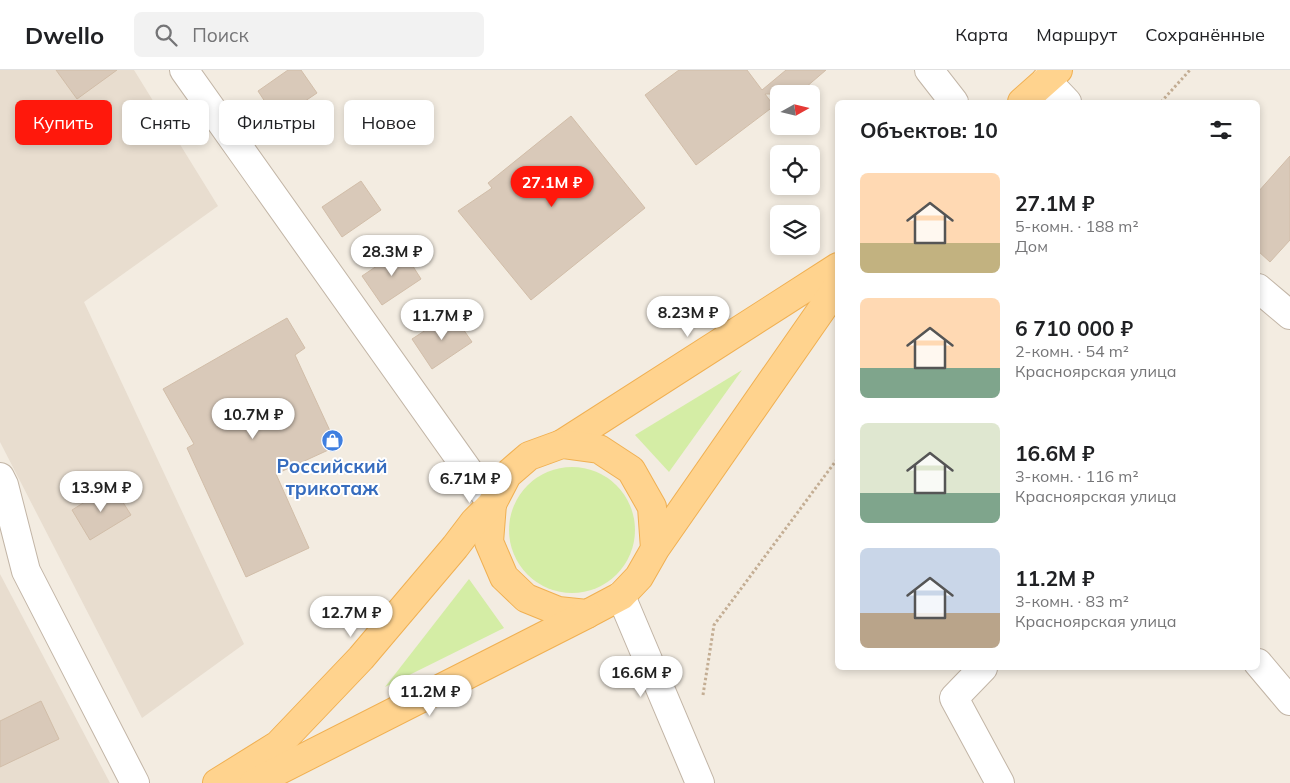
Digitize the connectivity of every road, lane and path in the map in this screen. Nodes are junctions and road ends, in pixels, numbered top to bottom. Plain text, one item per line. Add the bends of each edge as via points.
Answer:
1 (184, 70) edge
2 (929, 70) edge
3 (1190, 70) edge
4 (1052, 75) edge
5 (952, 100) edge
6 (1024, 100) edge
7 (1066, 100) edge
8 (1163, 100) edge
9 (835, 269) edge
10 (835, 290) edge
11 (1260, 290) edge
12 (1290, 315) edge
13 (562, 444) junction
14 (835, 462) edge
15 (0, 477) edge
16 (492, 504) junction
17 (655, 549) junction
18 (621, 596) junction
19 (587, 614) junction
20 (1260, 666) edge
21 (981, 670) edge
22 (703, 695) dead end
23 (1290, 701) edge
24 (136, 783) edge
25 (216, 783) edge
26 (254, 783) edge
27 (700, 783) edge
28 (1000, 783) edge

1 - 16 street
2 - 5 street
3 - 8 path
4 - 6 main road
4 - 7 street
9 - 13 main road
10 - 17 main road
11 - 12 street
13 - 16 main road via 529,456 507,475
13 - 17 main road via 600,449 631,470 652,507
14 - 22 path via 714,625
15 - 24 street via 26,570
16 - 19 main road via 489,542 504,577 526,598 558,611
16 - 25 main road via 361,658 278,744
17 - 18 main road via 639,576
18 - 19 main road
18 - 27 street
19 - 26 main road
20 - 23 street
21 - 28 street via 954,698

